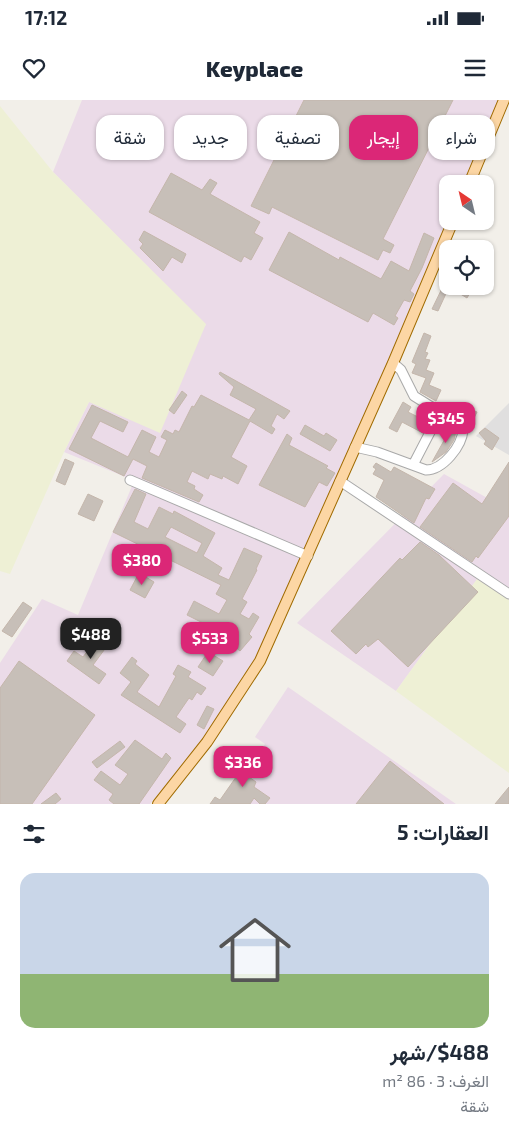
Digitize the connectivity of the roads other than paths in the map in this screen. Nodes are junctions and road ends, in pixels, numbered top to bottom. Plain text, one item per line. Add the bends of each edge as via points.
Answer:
1 (504, 100) edge
2 (473, 175) edge
3 (449, 230) edge
4 (393, 363) junction
5 (440, 412) junction
6 (355, 447) junction
7 (413, 465) junction
8 (130, 480) dead end
9 (340, 482) junction
10 (308, 556) junction
11 (509, 594) edge
12 (158, 804) edge

1 - 2 main road
3 - 4 main road
4 - 5 lane via 414,396
4 - 6 main road
5 - 7 lane
5 - 7 lane via 463,430 460,443 434,470
6 - 7 lane
6 - 9 main road
8 - 10 lane
9 - 10 main road
9 - 11 lane
10 - 12 main road via 260,661 207,742

